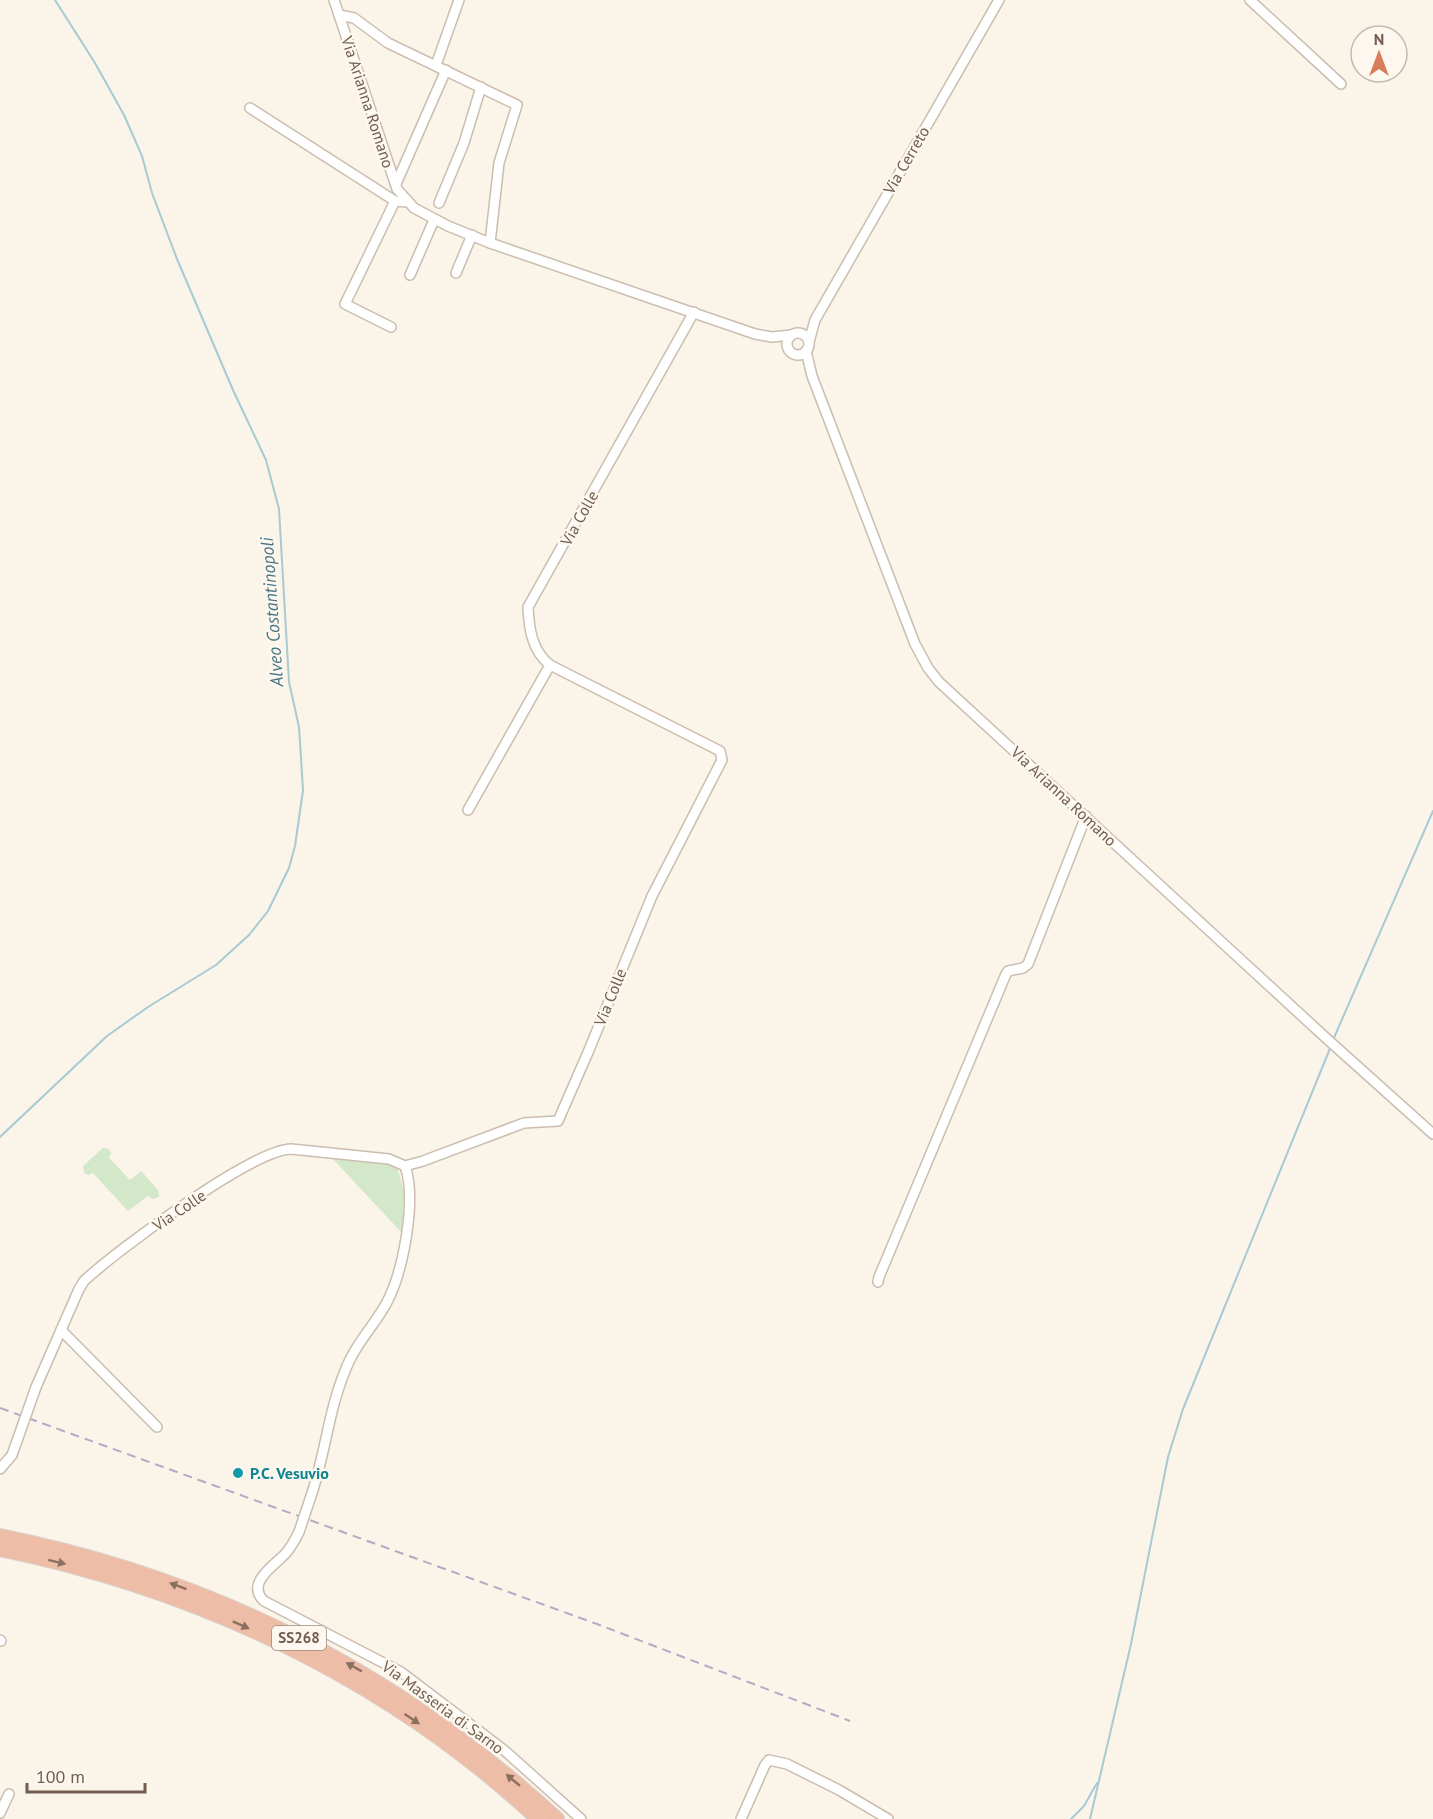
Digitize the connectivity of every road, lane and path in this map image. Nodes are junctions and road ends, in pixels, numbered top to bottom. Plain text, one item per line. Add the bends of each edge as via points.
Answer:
1 (334, 0) edge
2 (459, 0) edge
3 (999, 0) edge
4 (1250, 0) edge
5 (339, 15) junction
6 (436, 65) junction
7 (446, 70) junction
8 (1341, 84) dead end
9 (481, 87) junction
10 (250, 108) dead end
11 (396, 184) junction
12 (394, 201) junction
13 (407, 202) junction
14 (439, 202) dead end
15 (434, 220) junction
16 (472, 235) junction
17 (490, 243) junction
18 (456, 273) dead end
19 (410, 275) dead end
20 (694, 312) junction
21 (815, 320) junction
22 (391, 327) dead end
23 (796, 334) junction
24 (764, 336) junction
25 (808, 346) junction
26 (791, 351) junction
27 (812, 376) junction
28 (550, 665) junction
29 (468, 810) dead end
30 (1086, 816) junction
31 (1433, 1134) edge
32 (405, 1166) junction
33 (878, 1282) dead end
34 (61, 1330) junction
35 (157, 1427) dead end
36 (1, 1468) edge
37 (0, 1536) edge
38 (0, 1549) edge
39 (9, 1794) dead end
40 (0, 1813) edge
41 (538, 1819) edge
42 (557, 1819) edge
43 (581, 1819) edge
44 (741, 1819) edge
45 (888, 1819) edge

1 - 5 street
2 - 6 street
3 - 21 street, Via Cerreto
4 - 8 street
5 - 6 street, Via Arianna Romano via 354,18 388,43
5 - 11 street, Via Arianna Romano
6 - 7 street, Via Arianna Romano
7 - 9 street, Via Arianna Romano
7 - 11 street
9 - 14 street via 464,143
9 - 17 street, Via Arianna Romano via 517,105 499,163
10 - 12 street
11 - 13 street, Via Arianna Romano
12 - 13 street
12 - 22 street via 345,304
13 - 15 street, Via Arianna Romano
15 - 16 street, Via Arianna Romano
15 - 19 street
16 - 17 street, Via Arianna Romano
16 - 18 street
17 - 20 street, Via Arianna Romano
20 - 24 street, Via Arianna Romano
20 - 28 street, Via Colle via 528,607 534,644
21 - 23 street, Via Cerreto
21 - 25 street, Via Cerreto
23 - 24 street, Via Arianna Romano
23 - 25 street via 805,336
23 - 26 street via 788,341
24 - 26 street, Via Arianna Romano
25 - 26 street via 800,355
25 - 27 street, Via Arianna Romano
26 - 27 street, Via Arianna Romano
27 - 30 street, Via Arianna Romano via 915,644 928,668
28 - 29 street
28 - 32 street, Via Colle via 720,751 722,760 652,896 558,1121 513,1126
30 - 31 street, Via Arianna Romano
30 - 33 street via 1028,964 1006,974
32 - 34 street, Via Colle via 389,1159 291,1149 262,1157 164,1220 91,1275 79,1289
32 - 43 street, Via Masseria di Sarno, bridge via 408,1213 398,1275 345,1370 321,1466 298,1532 288,1552 261,1578 260,1597 401,1672 504,1750
34 - 35 street
34 - 36 street, Via Colle, bridge via 12,1455
42 -> 37 highway, SS268 via 454,1733 310,1643 176,1585 104,1561
38 -> 41 highway, SS268 via 170,1596 303,1654 422,1726 483,1771
39 - 40 street
44 - 45 street via 769,1760 839,1790

